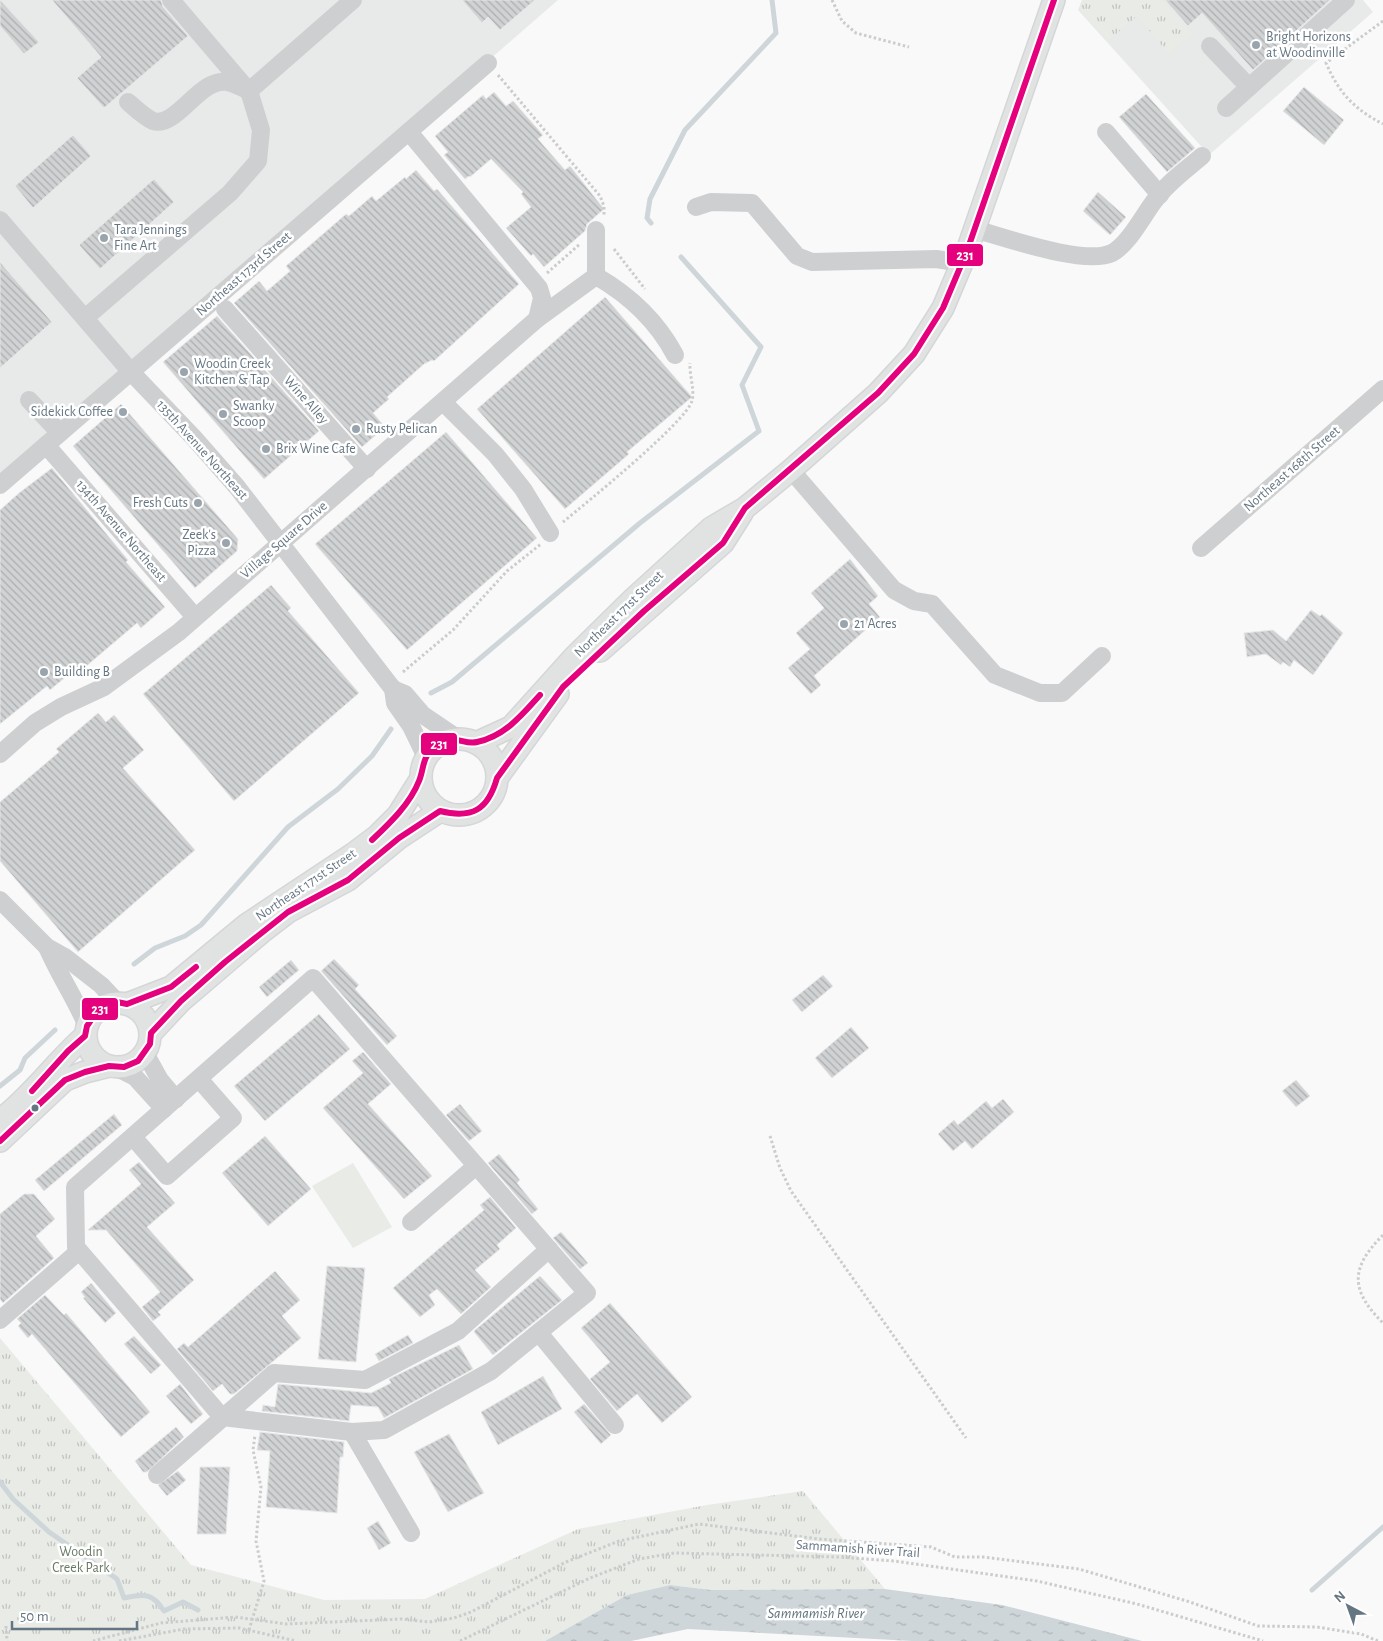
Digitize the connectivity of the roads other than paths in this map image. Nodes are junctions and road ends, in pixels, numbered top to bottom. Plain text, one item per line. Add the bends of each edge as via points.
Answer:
1 (171, 0) edge
2 (353, 0) edge
3 (1054, 0) edge
4 (1346, 0) edge
5 (1210, 46) dead end
6 (488, 63) road end
7 (1248, 88) junction
8 (249, 91) junction
9 (128, 102) dead end
10 (1226, 108) dead end
11 (409, 132) junction
12 (1106, 132) dead end
13 (1202, 156) dead end
14 (1160, 194) junction
15 (696, 207) dead end
16 (0, 220) edge
17 (599, 228) road end
18 (974, 229) junction
19 (962, 264) junction
20 (596, 276) junction
21 (225, 309) dead end
22 (85, 318) junction
23 (537, 319) junction
24 (683, 357) road end
25 (131, 372) junction
26 (1383, 389) edge
27 (29, 400) dead end
28 (443, 402) junction
29 (60, 433) junction
30 (46, 445) junction
31 (366, 468) junction
32 (791, 470) junction
33 (0, 485) edge
34 (745, 508) junction
35 (550, 533) road end
36 (281, 542) junction
37 (1201, 548) dead end
38 (195, 617) junction
39 (1102, 656) dead end
40 (393, 688) junction
41 (467, 741) junction
42 (0, 754) edge
43 (426, 756) junction
44 (497, 778) junction
45 (420, 780) junction
46 (440, 811) junction
47 (0, 900) edge
48 (47, 947) junction
49 (122, 1003) junction
50 (86, 1031) junction
51 (148, 1043) junction
52 (112, 1067) junction
53 (199, 1079) junction
54 (170, 1104) junction
55 (0, 1120) edge
56 (133, 1137) junction
57 (0, 1141) edge
58 (476, 1166) junction
59 (411, 1222) dead end
60 (548, 1249) junction
61 (79, 1251) junction
62 (0, 1320) edge
63 (539, 1333) junction
64 (222, 1417) junction
65 (615, 1426) dead end
66 (352, 1432) junction
67 (157, 1475) dead end
68 (411, 1533) dead end

1 - 8 street
2 - 8 street
3 - 18 main road, Northeast 171st Street
4 - 7 street
5 - 7 street
6 - 11 street, Northeast 173rd Street
7 - 10 street
8 - 9 street via 226,82 212,85 170,118 161,121 152,120
8 - 22 street via 261,130 258,161 230,193
11 - 23 street via 539,288 542,298
11 - 25 street, Northeast 173rd Street
12 - 14 street
13 - 14 street
14 - 18 street via 1138,227 1112,253 1084,256 1066,253
15 - 19 street via 712,202 752,203 797,256 812,262 936,259
16 - 22 street, 135th Avenue Northeast
17 - 20 street
18 - 19 main road, Northeast 171st Street
19 - 32 main road, Northeast 171st Street via 943,308 914,354 878,393
20 - 23 street, Village Square Drive
20 - 24 street via 642,310
21 - 31 street, Wine Alley
22 - 25 street, 135th Avenue Northeast
23 - 28 street, Village Square Drive
25 - 29 street, Northeast 173rd Street
25 - 36 street, 135th Avenue Northeast via 194,438
26 - 37 street, Northeast 168th Street
27 - 29 street
28 - 31 street, Village Square Drive
28 - 35 street via 495,454 523,489
29 - 30 street, Northeast 173rd Street
30 - 33 street, Northeast 173rd Street
30 - 38 street, 134th Avenue Northeast
31 - 36 street, Village Square Drive
32 - 34 main road, Northeast 171st Street
32 - 39 street via 894,590 914,601 932,604 995,675 1040,693 1062,693
34 - 41 main road, Northeast 171st Street via 711,528 633,599 575,656 511,727
34 - 44 main road, Northeast 171st Street via 723,543 563,687
36 - 38 street, Village Square Drive
36 - 40 street, 135th Avenue Northeast
38 - 42 street, Village Square Drive via 138,664 104,687 35,723
40 - 41 street, 135th Avenue Northeast via 405,694 423,715
40 - 43 street, 135th Avenue Northeast via 395,703
41 - 43 main road via 445,741
41 - 44 main road via 490,755 496,765
43 - 45 main road
44 - 46 main road via 488,802 477,811 452,815
45 - 46 main road via 430,803
45 - 49 main road, Northeast 171st Street via 398,815 361,848 246,925 171,987
46 - 51 main road, Northeast 171st Street via 399,838 348,880 288,912 262,932 181,1001
47 - 48 street
48 - 49 street via 65,957
48 - 50 street via 56,969 75,998
49 - 50 main road via 98,1010
49 - 51 main road via 144,1014
50 - 52 main road via 92,1055
50 - 55 main road via 40,1084
51 - 52 main road via 132,1064
51 - 54 street
52 - 54 street via 135,1077
52 - 57 main road via 65,1080
53 - 54 street
53 - 56 street via 233,1118 167,1176
53 - 58 street via 313,978
54 - 56 street
56 - 61 street via 75,1187 76,1247
58 - 59 street
58 - 60 street
60 - 63 street via 587,1293
60 - 64 street via 458,1331 365,1380 274,1373
61 - 62 street
61 - 64 street
63 - 65 street
63 - 66 street via 491,1372 384,1430
64 - 66 street
64 - 67 street
66 - 68 street

